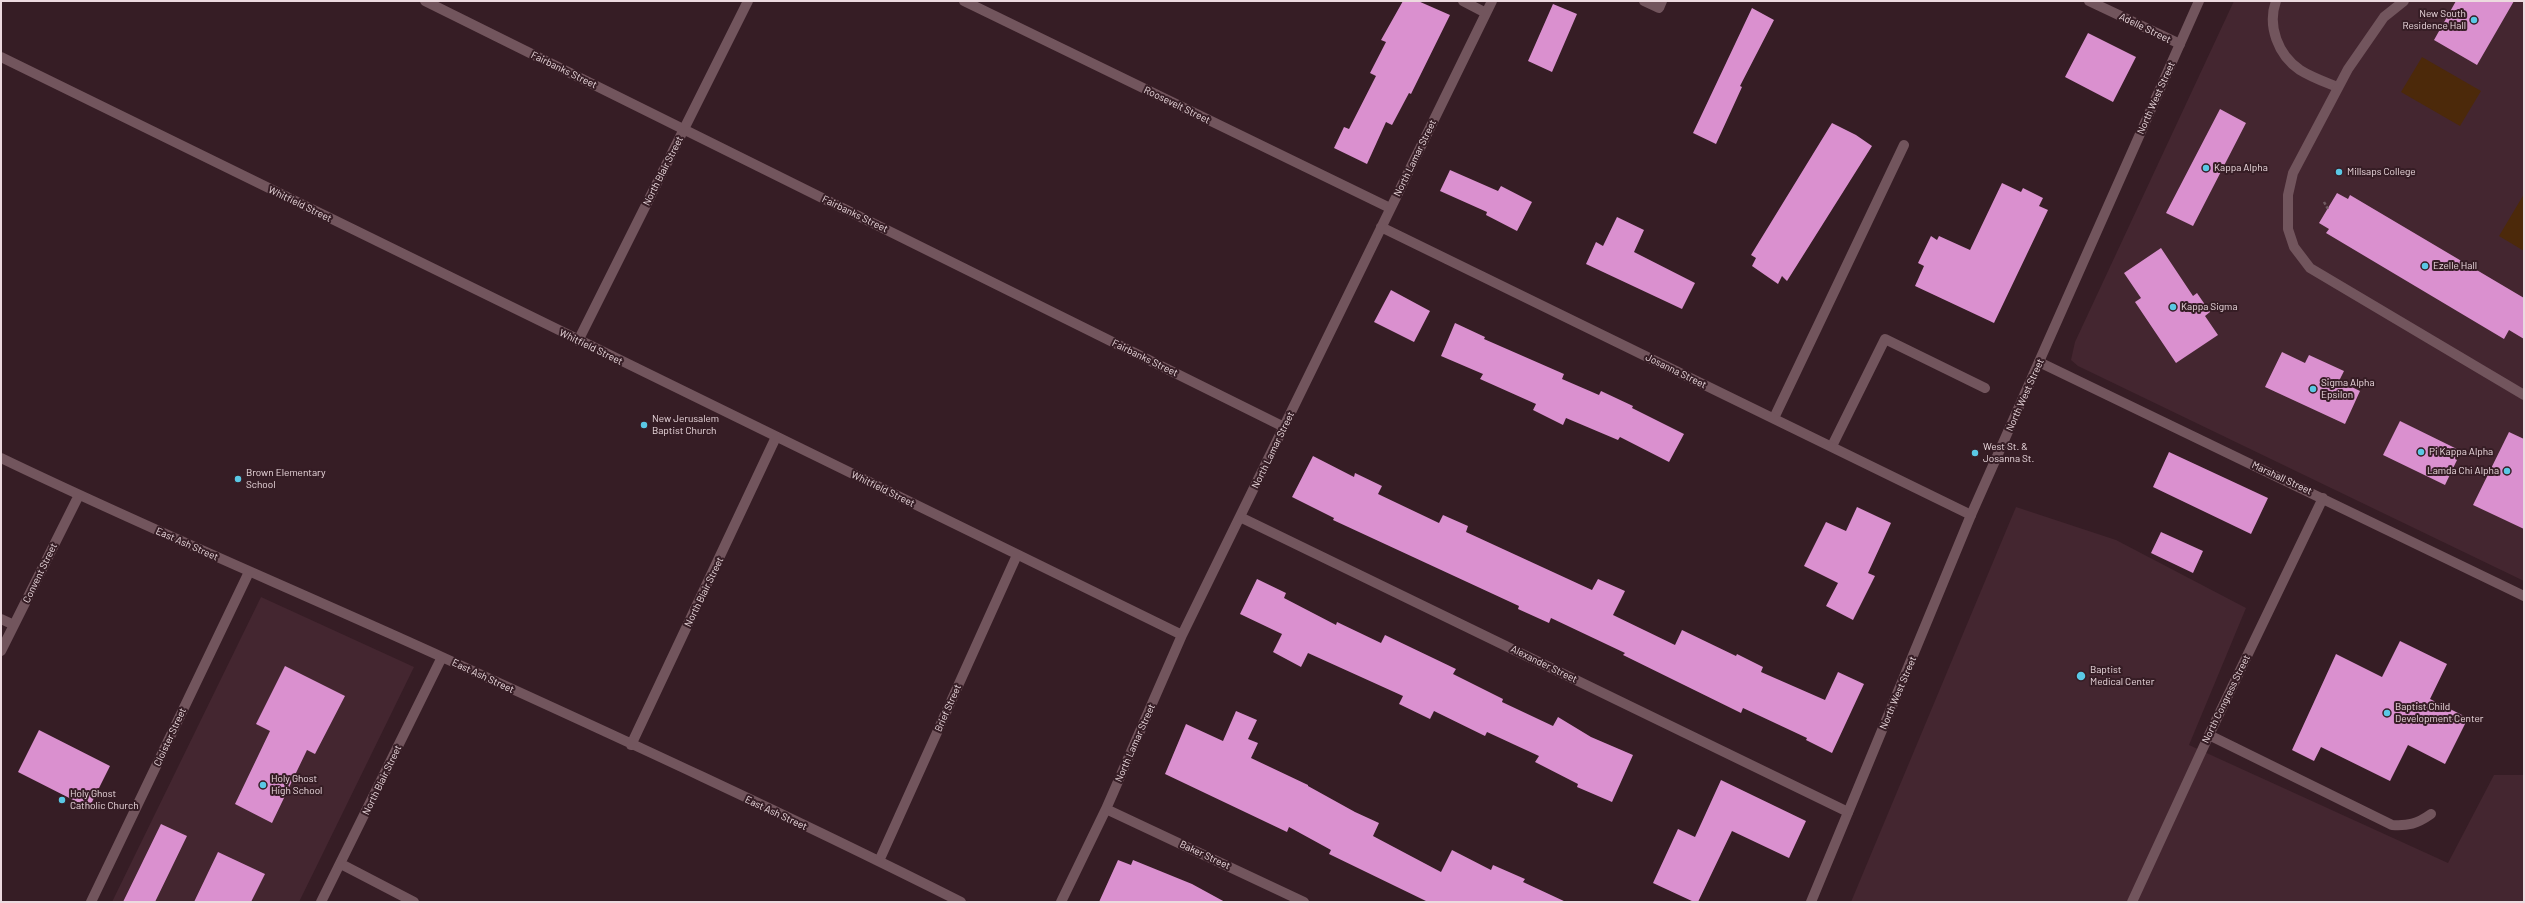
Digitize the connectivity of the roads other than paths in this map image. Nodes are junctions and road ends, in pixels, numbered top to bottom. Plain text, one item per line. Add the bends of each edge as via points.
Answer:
1 (425, 1) edge
2 (748, 1) edge
3 (964, 1) edge
4 (1463, 1) edge
5 (1492, 1) edge
6 (1644, 1) edge
7 (1662, 1) edge
8 (2089, 1) edge
9 (2199, 1) edge
10 (2276, 1) edge
11 (2404, 1) edge
12 (1486, 13) junction
13 (2180, 44) junction
14 (1, 58) edge
15 (2337, 87) junction
16 (684, 129) junction
17 (1904, 145) dead end
18 (1390, 208) junction
19 (1381, 226) junction
20 (578, 341) junction
21 (2039, 362) junction
22 (1985, 388) dead end
23 (2524, 395) edge
24 (1774, 418) junction
25 (1284, 427) junction
26 (776, 437) junction
27 (1832, 446) junction
28 (1, 458) edge
29 (78, 495) junction
30 (2323, 498) junction
31 (1971, 515) junction
32 (1240, 517) junction
33 (1017, 555) junction
34 (249, 572) junction
35 (2524, 596) edge
36 (1, 619) edge
37 (14, 625) junction
38 (1182, 635) junction
39 (1, 651) edge
40 (442, 657) junction
41 (2208, 735) junction
42 (631, 745) junction
43 (1106, 808) junction
44 (1848, 812) junction
45 (2431, 814) dead end
46 (879, 861) junction
47 (341, 864) junction
48 (91, 902) edge
49 (321, 902) edge
50 (414, 902) edge
51 (961, 902) edge
52 (1061, 902) edge
53 (1304, 902) edge
54 (1811, 902) edge
55 (2132, 902) edge

1 - 16 street, Fairbanks Street
2 - 16 street, North Blair Street
3 - 18 street, Roosevelt Street
4 - 12 street
5 - 12 street, North Lamar Street
6 - 7 street via 1659,8
8 - 13 street, Adelle Street
9 - 13 street, North West Street
10 - 15 street via 2272,15 2275,36 2285,55 2301,71
11 - 15 street via 2384,17
12 - 18 street, North Lamar Street
13 - 21 street, North West Street
14 - 20 street, Whitfield Street
15 - 23 street via 2293,172 2288,195 2288,229 2294,247 2310,268
16 - 20 street, North Blair Street
16 - 25 street, Fairbanks Street
17 - 24 street
18 - 19 street, North Lamar Street
19 - 24 street, Josanna Street
19 - 25 street, North Lamar Street
20 - 26 street, Whitfield Street
21 - 30 street, Marshall Street
21 - 31 street, North West Street
22 - 27 street via 1885,339
24 - 27 street, Josanna Street
25 - 32 street, North Lamar Street
26 - 33 street, Whitfield Street
26 - 42 street, North Blair Street
27 - 31 street, Josanna Street
28 - 29 street, East Ash Street
29 - 34 street, East Ash Street
29 - 37 street, Convent Street
30 - 35 street, Marshall Street
30 - 41 street, North Congress Street
31 - 44 street, North West Street
32 - 38 street, North Lamar Street
32 - 44 street, Alexander Street
33 - 38 street, Whitfield Street
33 - 46 street, Brief Street
34 - 40 street, East Ash Street
34 - 48 street, Cloister Street
36 - 37 street
37 - 39 street, Convent Street
38 - 43 street, North Lamar Street
40 - 42 street, East Ash Street
40 - 47 street, North Blair Street
41 - 45 street via 2392,825 2407,826
41 - 55 street, North Congress Street
42 - 46 street, East Ash Street
43 - 52 street, North Lamar Street
43 - 53 street, Baker Street
44 - 54 street, North West Street
46 - 51 street, East Ash Street
47 - 49 street, North Blair Street
47 - 50 street

